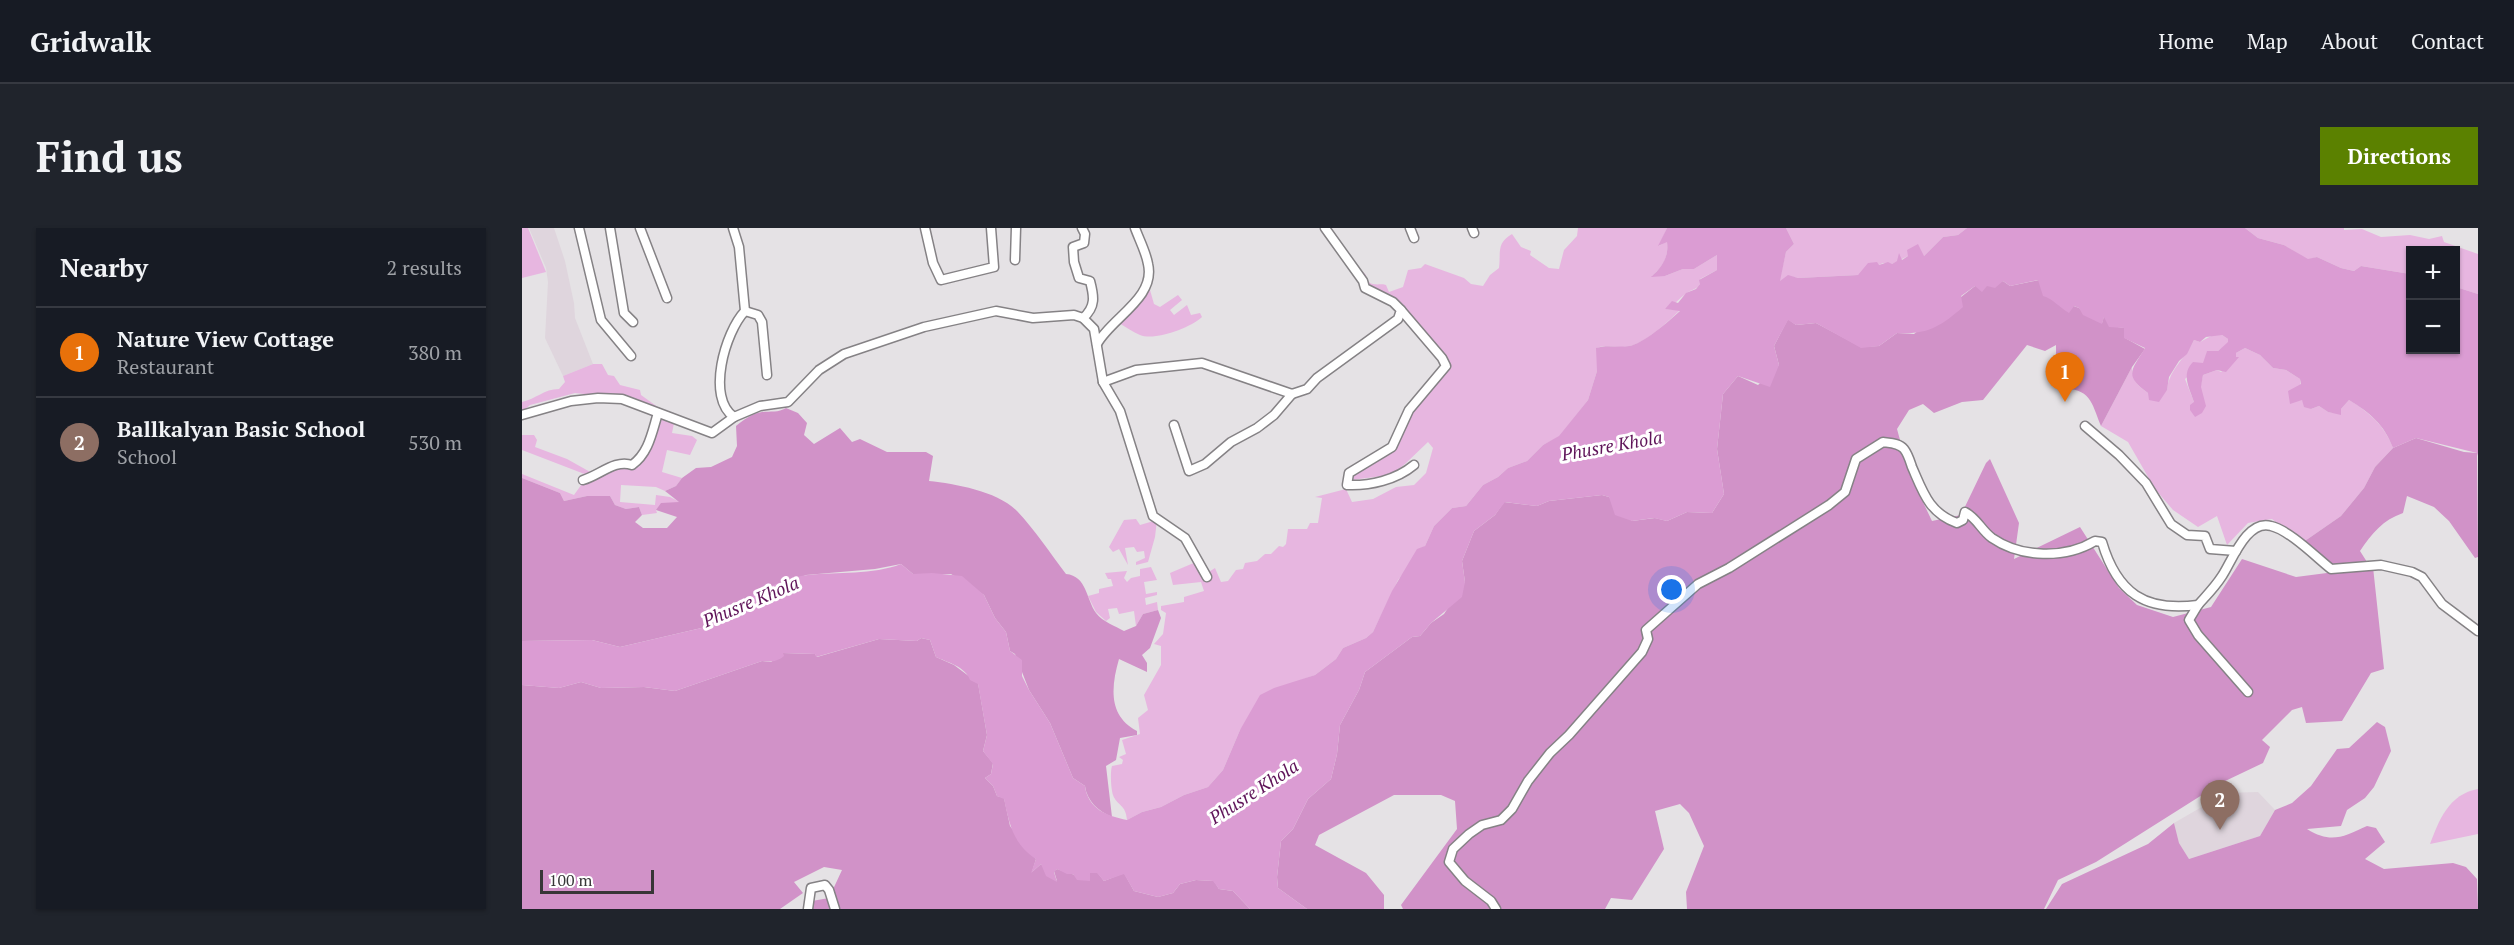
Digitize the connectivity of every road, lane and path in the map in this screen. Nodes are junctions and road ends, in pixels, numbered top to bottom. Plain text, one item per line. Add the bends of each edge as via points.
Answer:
1 (579, 228) edge
2 (610, 228) edge
3 (640, 228) edge
4 (733, 228) edge
5 (925, 228) edge
6 (991, 228) edge
7 (1016, 228) edge
8 (1082, 228) edge
9 (1135, 228) edge
10 (1325, 228) edge
11 (1410, 228) edge
12 (1414, 238) dead end
13 (1016, 260) dead end
14 (668, 298) dead end
15 (1401, 310) junction
16 (745, 311) junction
17 (1083, 318) junction
18 (633, 322) dead end
19 (1097, 344) junction
20 (631, 356) dead end
21 (767, 375) dead end
22 (1103, 382) junction
23 (1292, 394) junction
24 (658, 413) junction
25 (522, 415) edge
26 (734, 417) junction
27 (1174, 425) dead end
28 (2085, 426) dead end
29 (1414, 465) dead end
30 (583, 480) dead end
31 (2236, 551) junction
32 (1207, 577) dead end
33 (2198, 605) junction
34 (2478, 631) edge
35 (2248, 692) dead end
36 (808, 909) edge
37 (835, 909) edge
38 (1496, 909) edge

1 - 20 street via 601,320
2 - 18 street via 624,313
3 - 14 street
4 - 16 street via 739,247
5 - 6 street via 941,280 994,267
7 - 13 street
8 - 17 street via 1084,243 1073,247 1072,254 1079,278 1090,281 1094,294 1092,310
9 - 19 street via 1149,265 1146,289 1104,330
10 - 15 street via 1364,281 1365,288
11 - 12 street
15 - 23 street via 1398,319 1307,389
15 - 29 street via 1446,366 1409,410 1392,447 1348,473 1347,485 1392,479
16 - 21 street via 758,315 762,322
16 - 26 street via 730,332 721,372 720,400
17 - 19 street via 1094,329
17 - 26 street via 1033,318 996,311 924,327 844,354 819,370 788,402 760,406
19 - 22 street
22 - 23 street via 1136,370 1202,363
22 - 32 street via 1120,411 1153,516 1185,538
23 - 27 street via 1257,428 1189,471
24 - 25 street via 622,399 598,398 551,405
24 - 26 street via 712,433
24 - 30 street via 640,459 632,465 617,464
28 - 31 street via 2146,483 2171,524 2187,535 2205,536 2210,549
31 - 33 street
31 - 34 street via 2250,531 2261,525 2271,526 2331,569 2381,565 2422,577 2442,604
33 - 35 street via 2189,620 2193,627
33 - 38 street via 2178,608 2150,604 2138,597 2121,582 2102,542 2055,555 2038,554 1990,537 1965,512 1963,520 1957,523 1942,518 1921,487 1904,448 1882,442 1856,459 1845,492 1829,505 1698,584 1657,618 1646,630 1648,639 1642,652 1550,753 1512,809 1501,820 1482,825 1453,849 1449,862
36 - 37 street via 811,888 825,885

